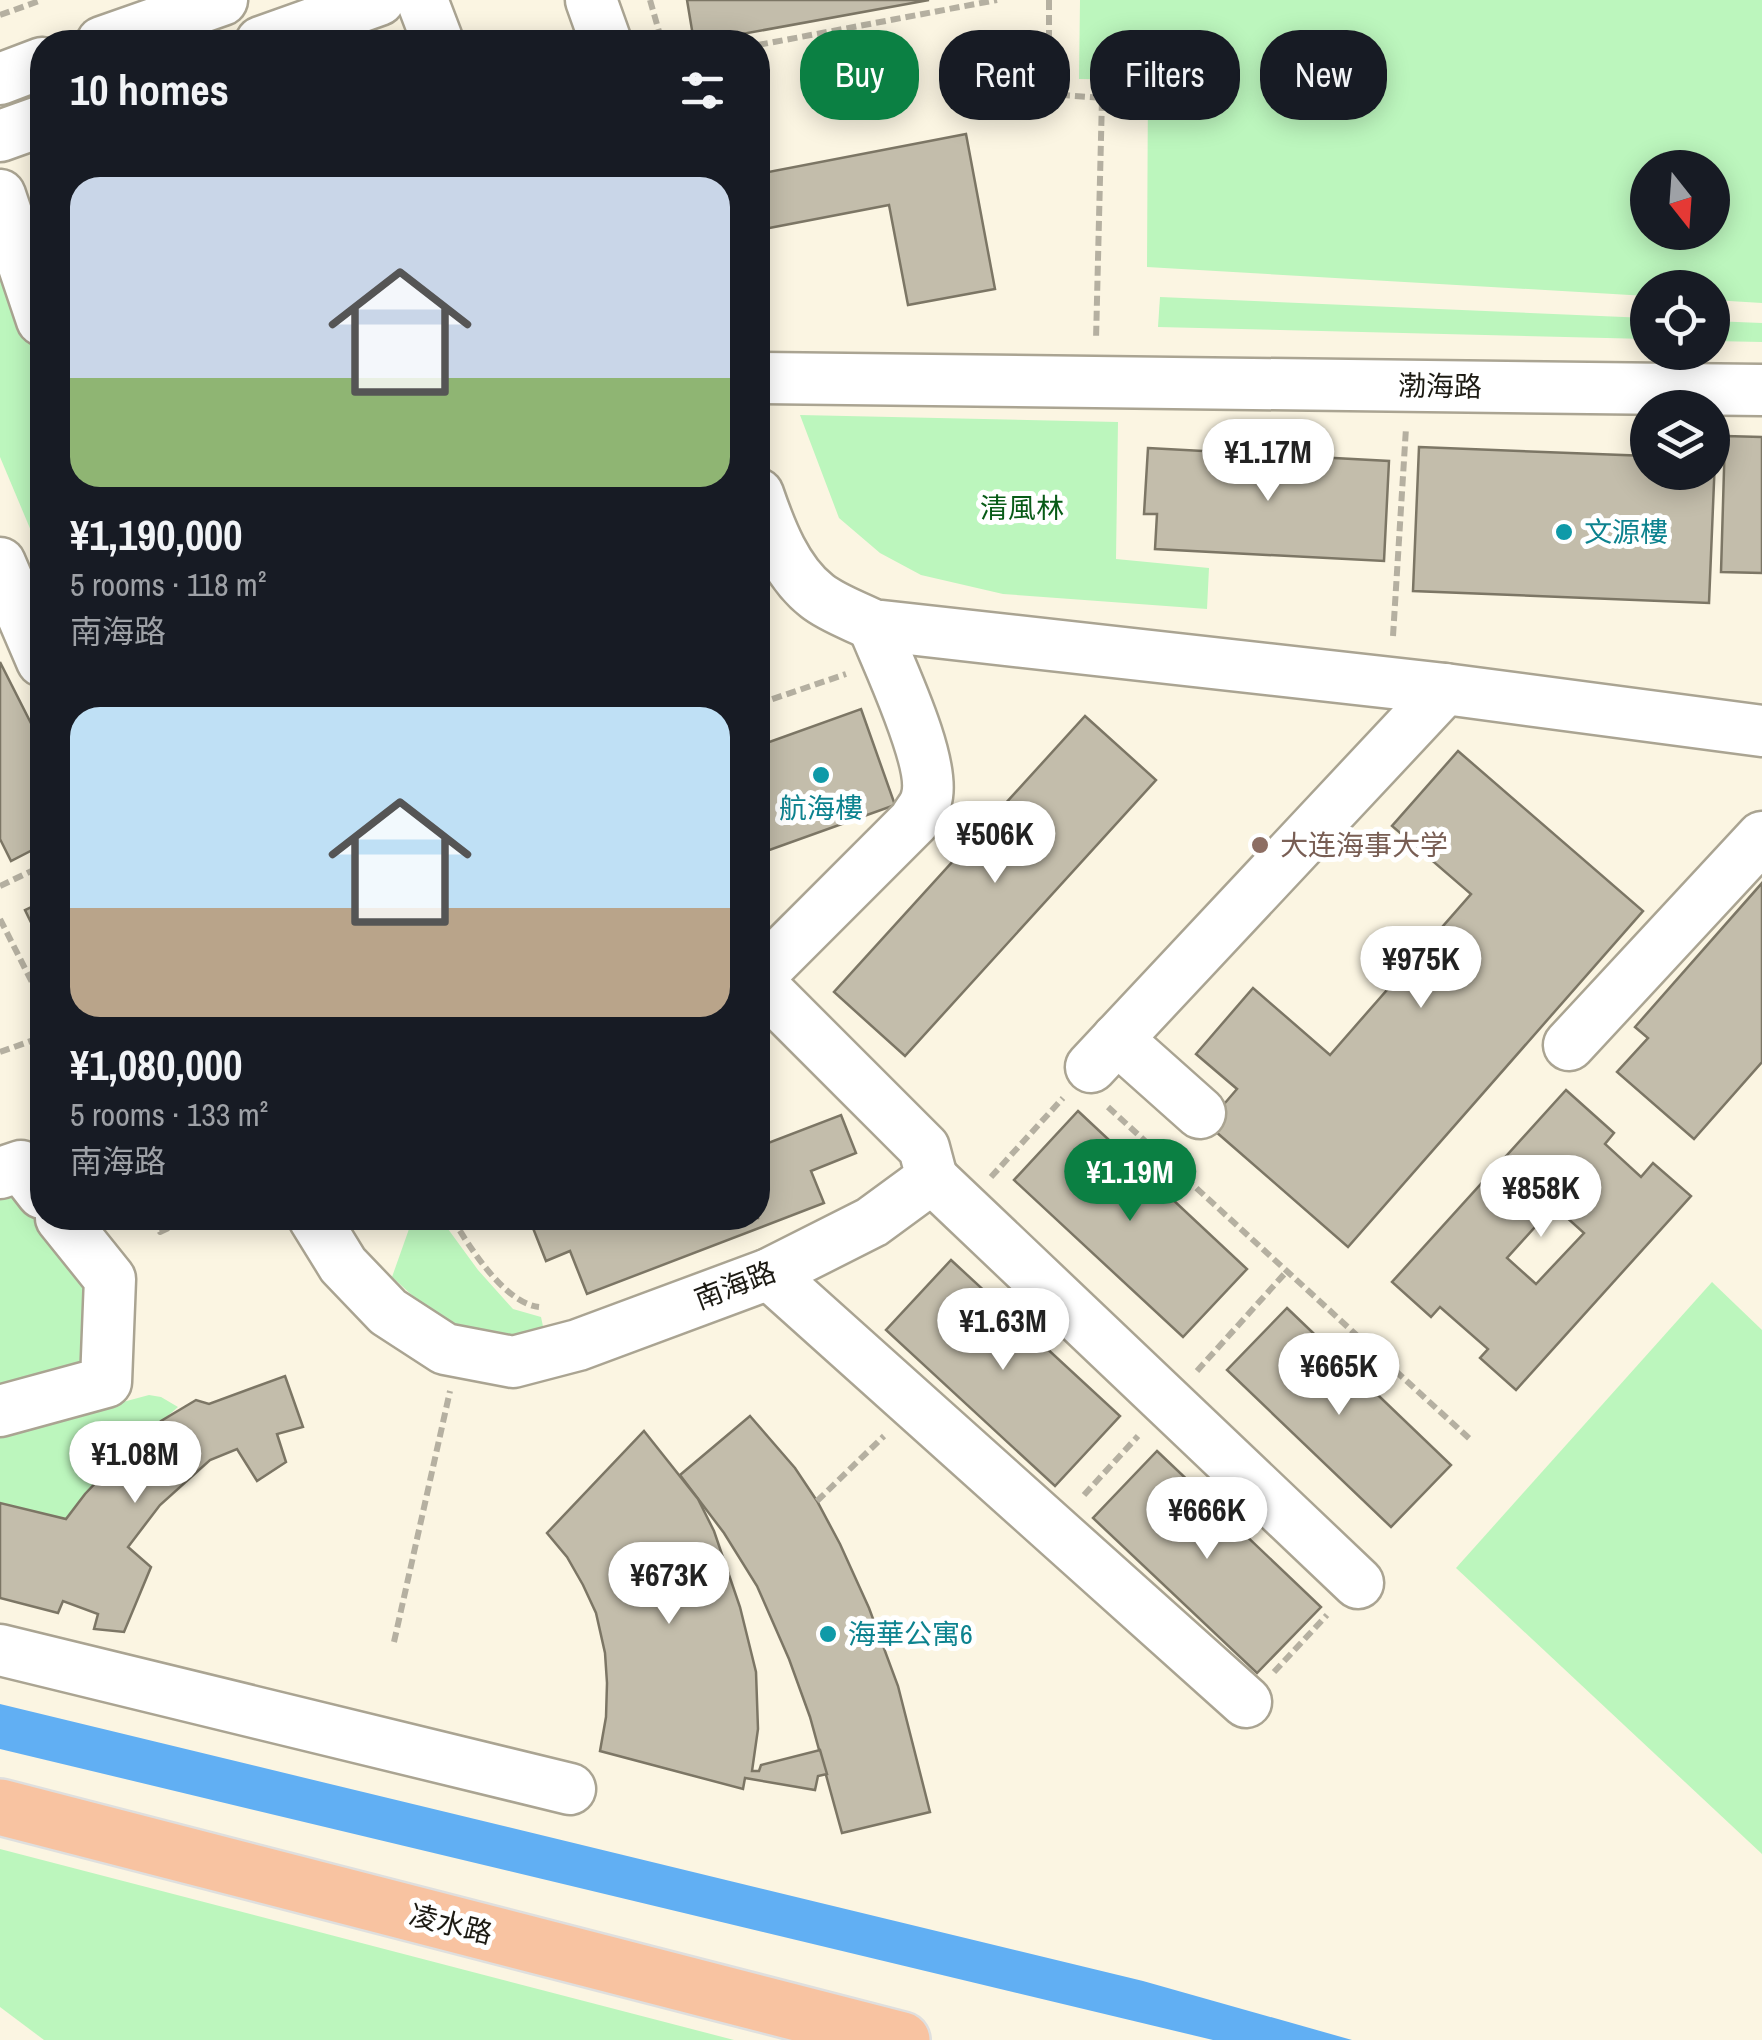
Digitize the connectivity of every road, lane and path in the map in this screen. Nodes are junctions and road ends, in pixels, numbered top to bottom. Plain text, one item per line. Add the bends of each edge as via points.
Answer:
1 (42, 0) edge
2 (222, 0) edge
3 (379, 0) edge
4 (422, 0) edge
5 (592, 0) edge
6 (650, 0) edge
7 (998, 0) edge
8 (1049, 0) edge
9 (0, 15) edge
10 (136, 30) edge
11 (294, 30) edge
12 (433, 30) edge
13 (602, 30) edge
14 (659, 30) edge
15 (770, 43) edge
16 (30, 68) edge
17 (0, 78) edge
18 (30, 125) edge
19 (0, 136) edge
20 (0, 195) edge
21 (30, 284) edge
22 (1096, 314) dead end
23 (770, 378) edge
24 (1408, 386) junction
25 (1762, 390) edge
26 (770, 526) edge
27 (0, 563) edge
28 (873, 626) junction
29 (30, 634) edge
30 (1393, 636) dead end
31 (846, 674) dead end
32 (1445, 689) junction
33 (770, 700) edge
34 (1762, 731) edge
35 (1762, 837) edge
36 (30, 872) edge
37 (0, 886) edge
38 (0, 919) edge
39 (10, 938) junction
40 (0, 942) edge
41 (770, 967) edge
42 (30, 978) edge
43 (770, 991) edge
44 (30, 1041) edge
45 (1569, 1045) dead end
46 (0, 1052) edge
47 (1095, 1076) junction
48 (1200, 1113) dead end
49 (0, 1173) edge
50 (30, 1178) edge
51 (948, 1193) junction
52 (71, 1230) edge
53 (322, 1230) edge
54 (463, 1230) edge
55 (769, 1274) junction
56 (545, 1308) dead end
57 (454, 1376) dead end
58 (916, 1405) junction
59 (0, 1411) edge
60 (1472, 1441) dead end
61 (817, 1501) dead end
62 (1358, 1583) joint
63 (394, 1642) dead end
64 (0, 1650) edge
65 (1246, 1702) joint
66 (570, 1789) dead end
67 (0, 1807) edge
68 (902, 2040) edge

1 - 9 path
2 - 10 street
3 - 11 street
4 - 12 street
5 - 13 street
6 - 14 path
7 - 15 path
8 - 22 path via 1049,94 1102,98
16 - 17 street
18 - 19 street
20 - 21 street
23 - 24 street, 渤海路
24 - 25 street, 渤海路
24 - 30 path
26 - 28 street via 789,564 817,596
27 - 29 street
28 - 32 street
28 - 41 street via 921,746 926,800 914,821
31 - 33 path
32 - 34 street
32 - 47 street
35 - 45 street
36 - 37 path
38 - 39 path
39 - 40 path
39 - 42 path
43 - 51 street via 924,1148
44 - 46 path
47 - 48 street
47 - 51 path
47 - 60 path
49 - 50 street via 21,1166
51 - 55 street, 南海路
51 - 62 street
52 - 59 street via 110,1280 106,1382
53 - 55 street, 南海路 via 388,1312 446,1349 513,1362
54 - 56 path via 500,1285
55 - 58 street
57 - 63 path
58 - 61 path
58 - 65 street
62 - 65 path
64 - 66 street
67 - 68 main road, 凌水路

